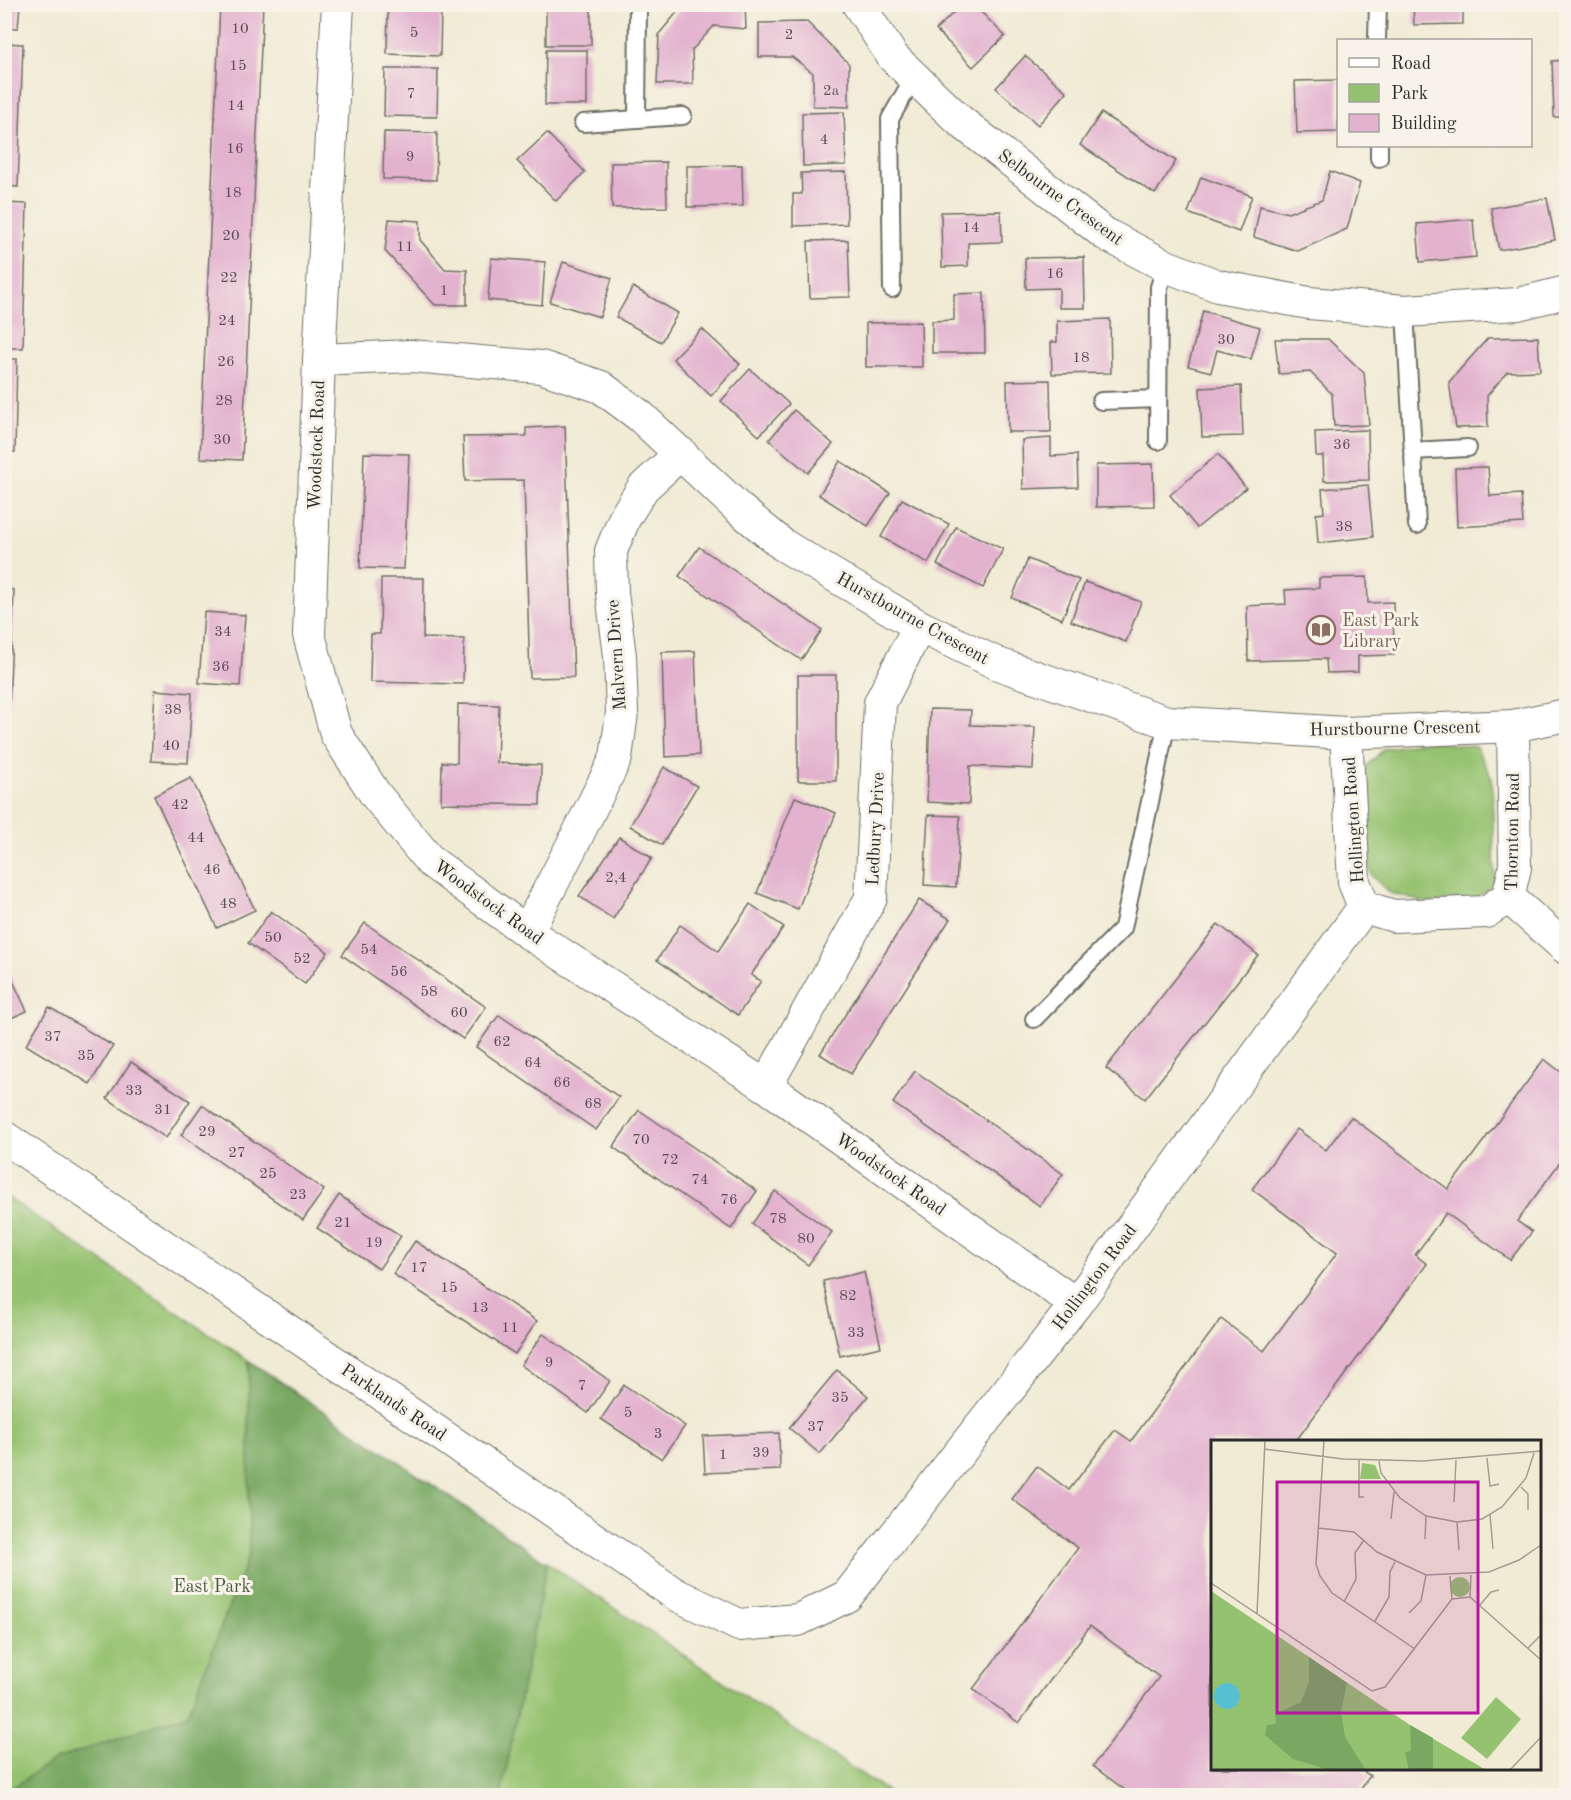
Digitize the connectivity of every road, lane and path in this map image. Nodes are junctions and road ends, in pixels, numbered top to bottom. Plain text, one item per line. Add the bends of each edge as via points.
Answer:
1 (338, 4) edge
2 (638, 4) edge
3 (858, 4) edge
4 (1377, 4) edge
5 (1377, 39) edge
6 (914, 77) junction
7 (683, 116) dead end
8 (637, 119) junction
9 (583, 123) dead end
10 (1166, 266) junction
11 (892, 289) dead end
12 (1566, 292) edge
13 (1406, 311) junction
14 (319, 360) junction
15 (1158, 399) junction
16 (1101, 401) dead end
17 (1158, 441) dead end
18 (1468, 448) dead end
19 (1412, 451) junction
20 (681, 453) junction
21 (1417, 525) dead end
22 (919, 626) junction
23 (1566, 715) edge
24 (1167, 722) junction
25 (1513, 726) junction
26 (1346, 733) junction
27 (1508, 897) junction
28 (1364, 907) junction
29 (527, 932) junction
30 (1566, 948) edge
31 (1034, 1019) dead end
32 (766, 1086) junction
33 (4, 1137) edge
34 (1076, 1304) junction
35 (798, 1620) joint

1 - 14 street, Woodstock Road
2 - 8 lane
3 - 6 street, Selbourne Crescent via 893,57
4 - 5 lane
6 - 10 street, Selbourne Crescent via 960,122 1105,234
6 - 11 lane via 890,119
7 - 8 lane
8 - 9 lane
10 - 13 street, Selbourne Crescent via 1218,286 1309,303
10 - 15 lane via 1159,287
12 - 13 street, Selbourne Crescent via 1518,304
13 - 19 lane
14 - 20 street, Hurstbourne Crescent via 411,356 541,368 601,387
14 - 29 street, Woodstock Road via 309,635 336,734 375,794 430,861
15 - 16 lane
15 - 17 lane
18 - 19 lane
19 - 21 lane
20 - 22 street, Hurstbourne Crescent via 783,545
20 - 29 street, Malvern Drive via 643,488 611,551 622,713 616,758
22 - 24 street, Hurstbourne Crescent via 998,664
22 - 32 street, Ledbury Drive via 880,703 872,898
23 - 25 street, Hurstbourne Crescent
24 - 26 street, Hurstbourne Crescent
24 - 31 lane via 1123,928
25 - 26 street, Hurstbourne Crescent
25 - 27 street, Thornton Road via 1515,868
26 - 28 street, Hollington Road via 1354,882
27 - 28 street, Hollington Road via 1486,912 1394,916
27 - 30 street, Thornton Road
28 - 34 street, Hollington Road
29 - 32 street, Woodstock Road
32 - 34 street, Woodstock Road
33 - 35 street, Parklands Road via 675,1594 739,1625
34 - 35 street, Hollington Road via 847,1596

